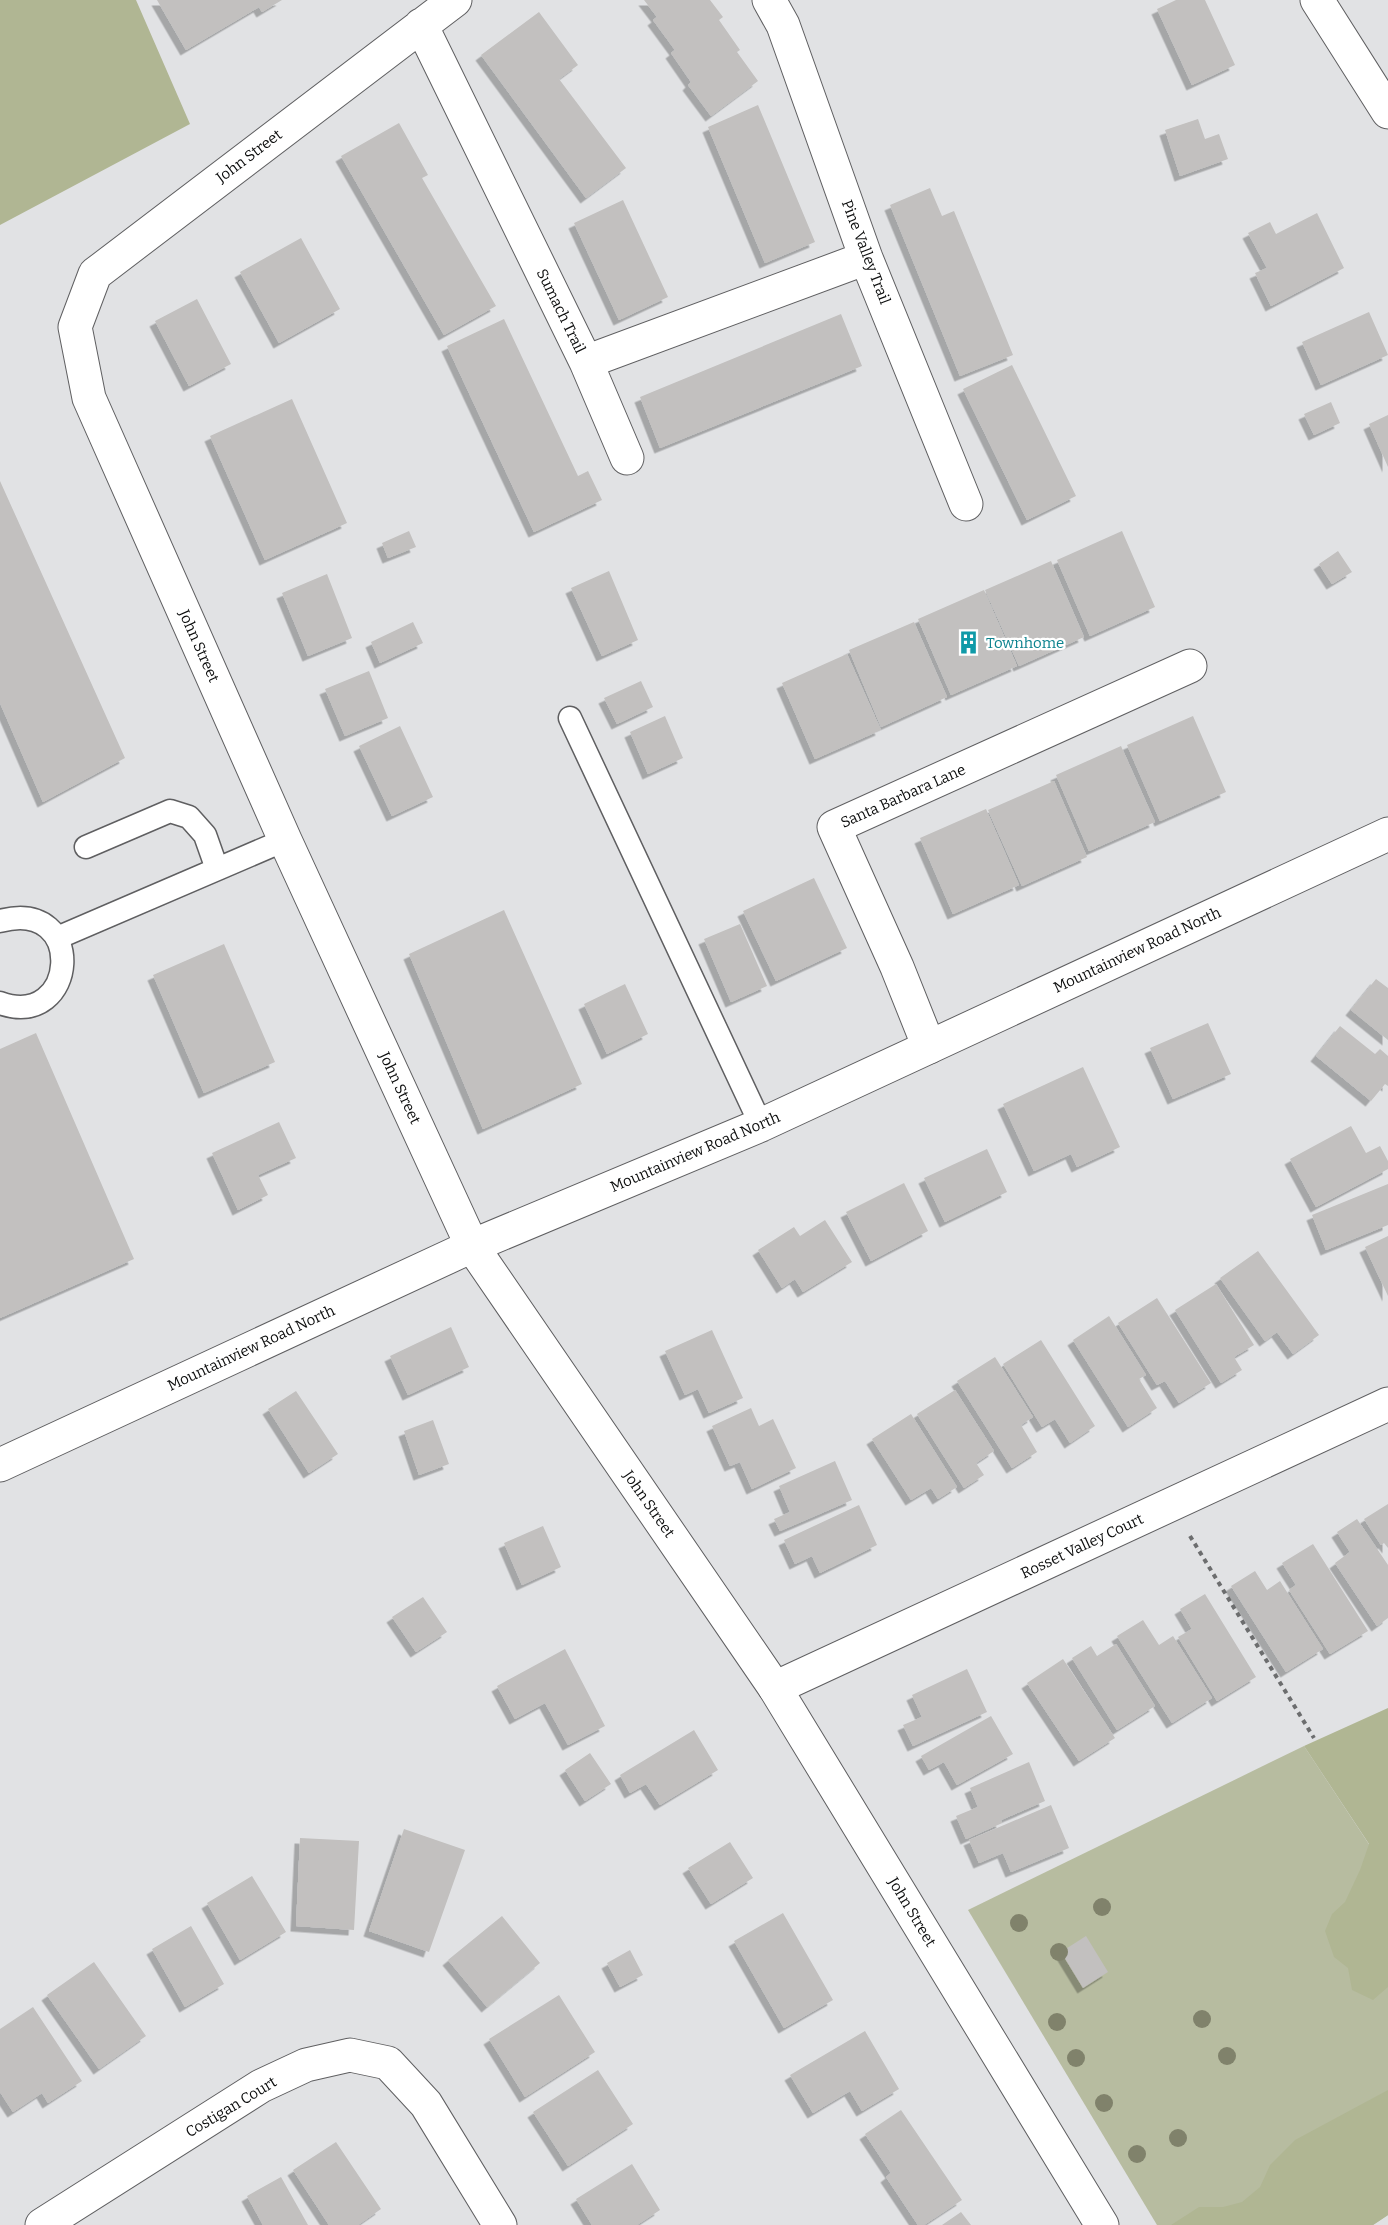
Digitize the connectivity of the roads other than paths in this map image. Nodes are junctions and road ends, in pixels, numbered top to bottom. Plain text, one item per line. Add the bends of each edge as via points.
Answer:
1 (455, 0) edge
2 (769, 0) edge
3 (1318, 0) edge
4 (421, 25) junction
5 (1388, 112) edge
6 (866, 258) junction
7 (586, 362) junction
8 (627, 458) dead end
9 (966, 504) dead end
10 (1190, 666) dead end
11 (570, 718) dead end
12 (1388, 834) edge
13 (285, 840) junction
14 (86, 847) dead end
15 (217, 869) junction
16 (0, 921) edge
17 (57, 938) junction
18 (0, 1003) edge
19 (929, 1047) junction
20 (761, 1125) junction
21 (472, 1246) junction
22 (1388, 1404) edge
23 (0, 1465) edge
24 (775, 1688) junction
25 (42, 2225) edge
26 (500, 2225) edge
27 (1102, 2225) edge

1 - 4 street, John Street
2 - 6 street, Pine Valley Trail via 783,25
3 - 5 street
4 - 7 street, Sumach Trail
4 - 13 street, John Street via 94,274 75,327 89,398
6 - 7 street, Sumach Trail
6 - 9 street, Pine Valley Trail
7 - 8 street
10 - 19 street, Santa Barbara Lane via 834,827
11 - 20 lane
12 - 19 street, Mountainview Road North
13 - 15 lane
13 - 21 street, John Street
14 - 15 lane via 171,811 189,817 204,835
15 - 17 lane
16 - 17 lane via 30,918
17 - 18 lane via 63,965 53,991 29,1006
19 - 20 street, Mountainview Road North
20 - 21 street, Mountainview Road North
21 - 23 street, Mountainview Road North
21 - 24 street, John Street
22 - 24 street, Rosset Valley Court
24 - 27 street, John Street
25 - 26 street, Costigan Court via 261,2086 306,2065 350,2055 388,2063 426,2104

